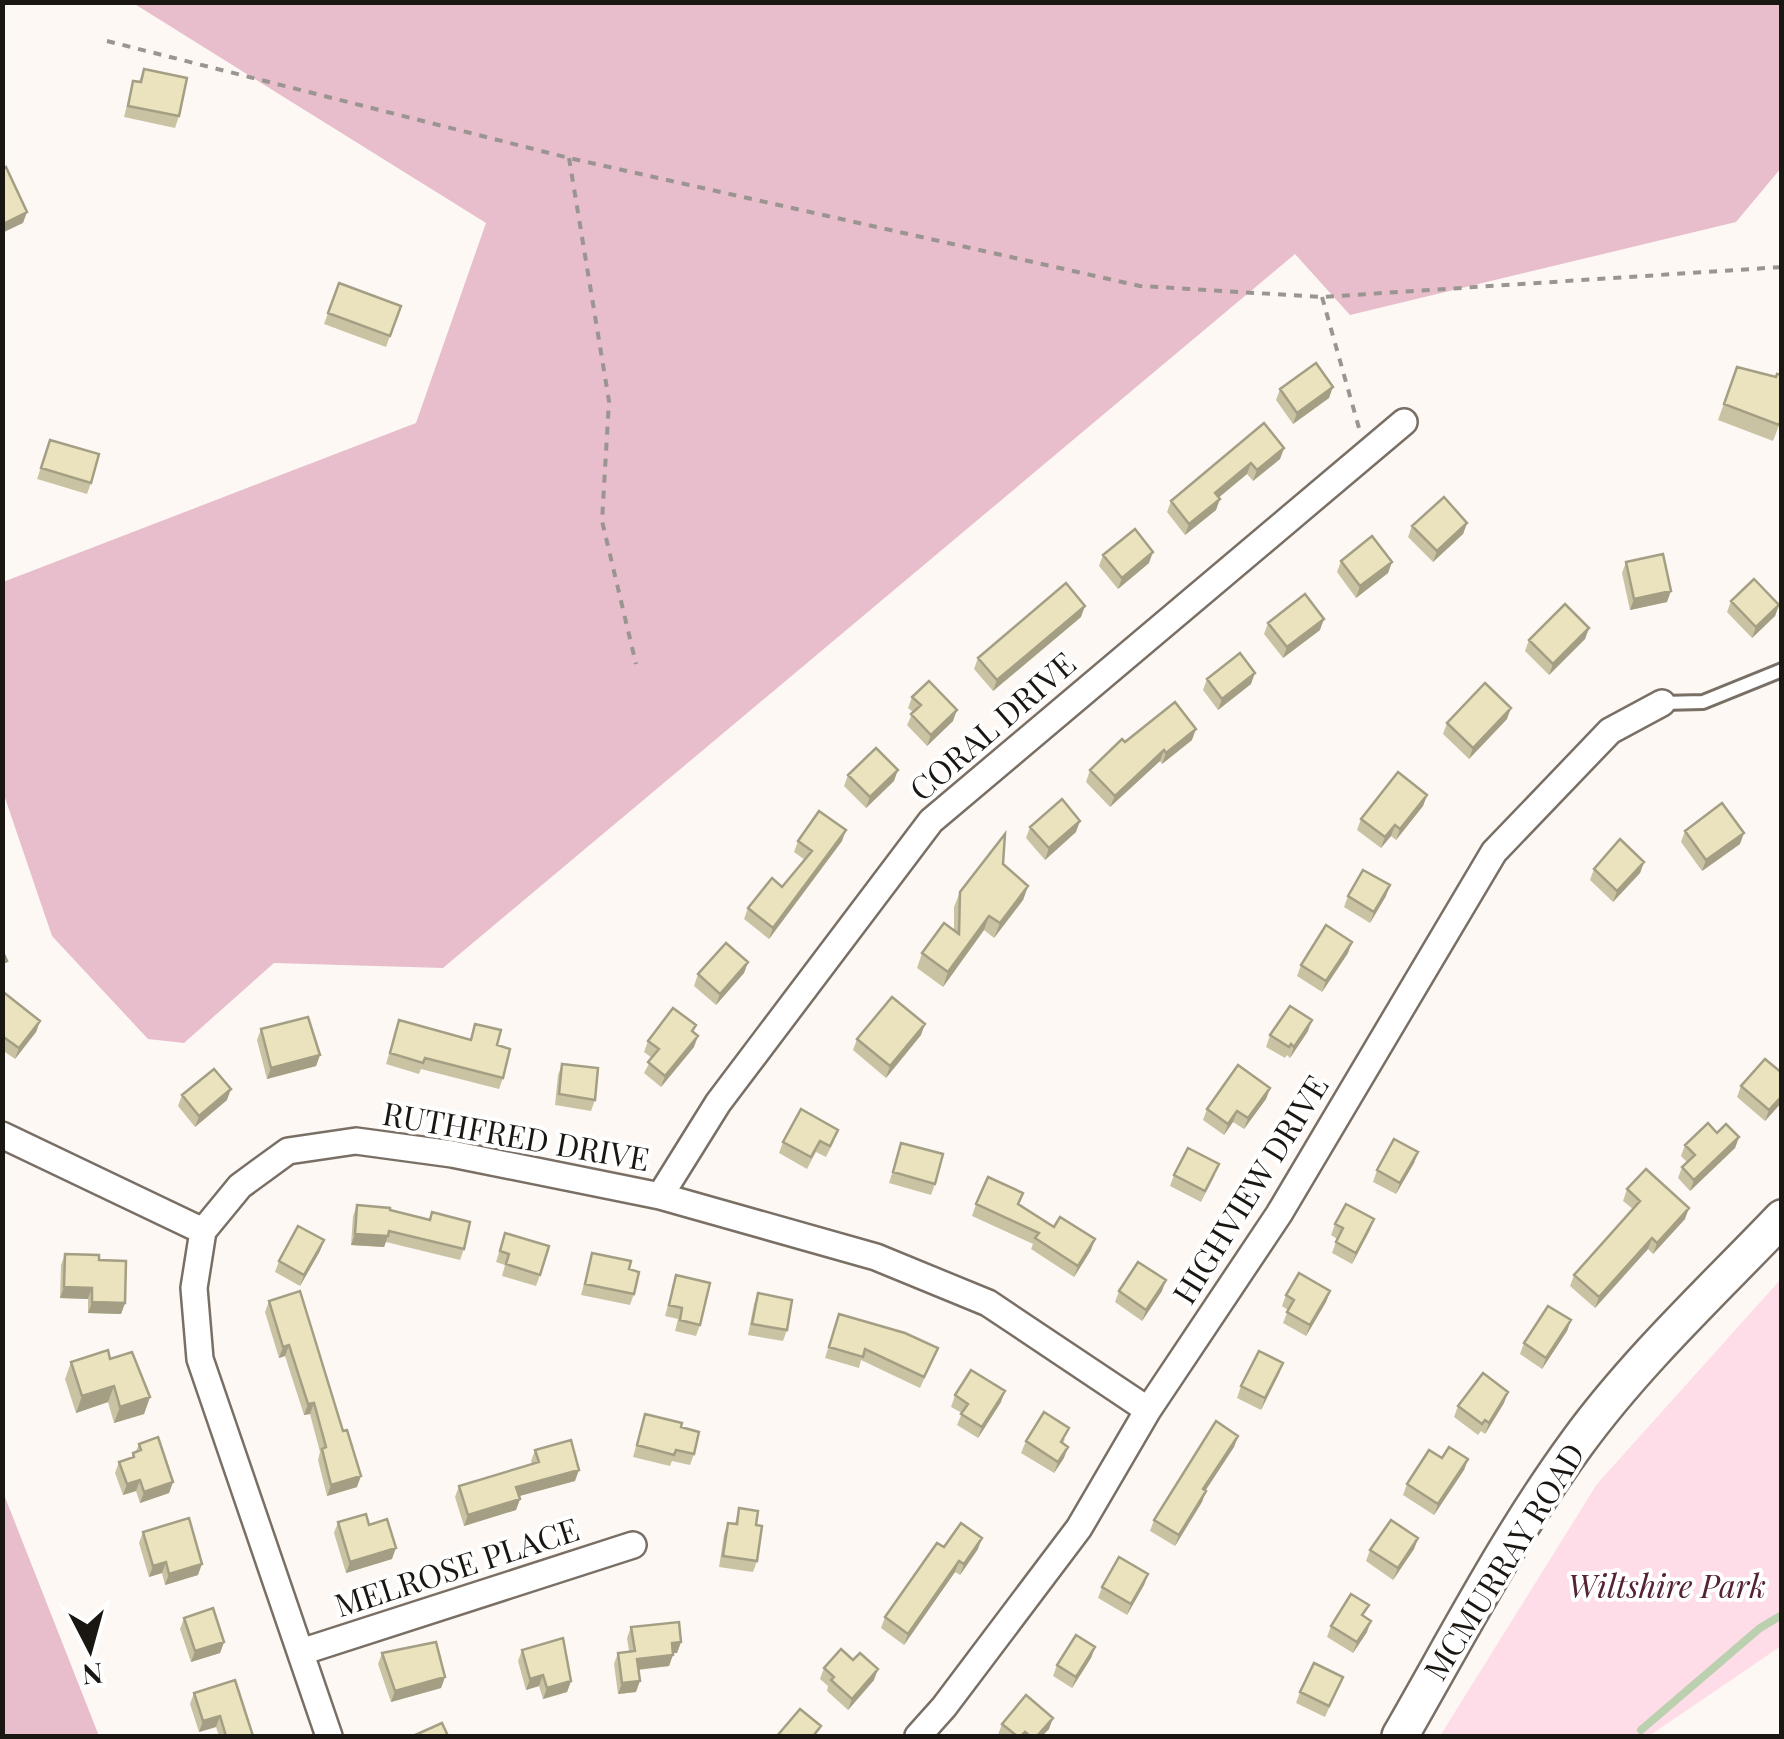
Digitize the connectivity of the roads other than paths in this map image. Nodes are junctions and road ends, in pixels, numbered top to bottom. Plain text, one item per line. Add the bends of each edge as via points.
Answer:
1 (1404, 422) dead end
2 (1782, 670) edge
3 (1662, 703) joint
4 (2, 1135) edge
5 (660, 1196) junction
6 (1782, 1218) edge
7 (203, 1231) junction
8 (1148, 1410) junction
9 (633, 1545) dead end
10 (300, 1652) junction
11 (329, 1736) edge
12 (918, 1736) edge
13 (1400, 1736) edge

1 - 5 street, CORAL DRIVE via 930,820 718,1103
2 - 3 lane via 1703,702
3 - 8 street, HIGHVIEW DRIVE via 1610,730 1494,852 1279,1214
4 - 7 street
5 - 7 street, RUTHFRED DRIVE via 356,1141 288,1151 240,1186
5 - 8 street, RUTHFRED DRIVE via 876,1257 988,1302
6 - 13 main road, MCMURRAY ROAD via 1579,1440 1488,1578
7 - 10 street via 194,1288 200,1360
8 - 12 street, HIGHVIEW DRIVE via 1079,1528
9 - 10 street, MELROSE PLACE
10 - 11 street

